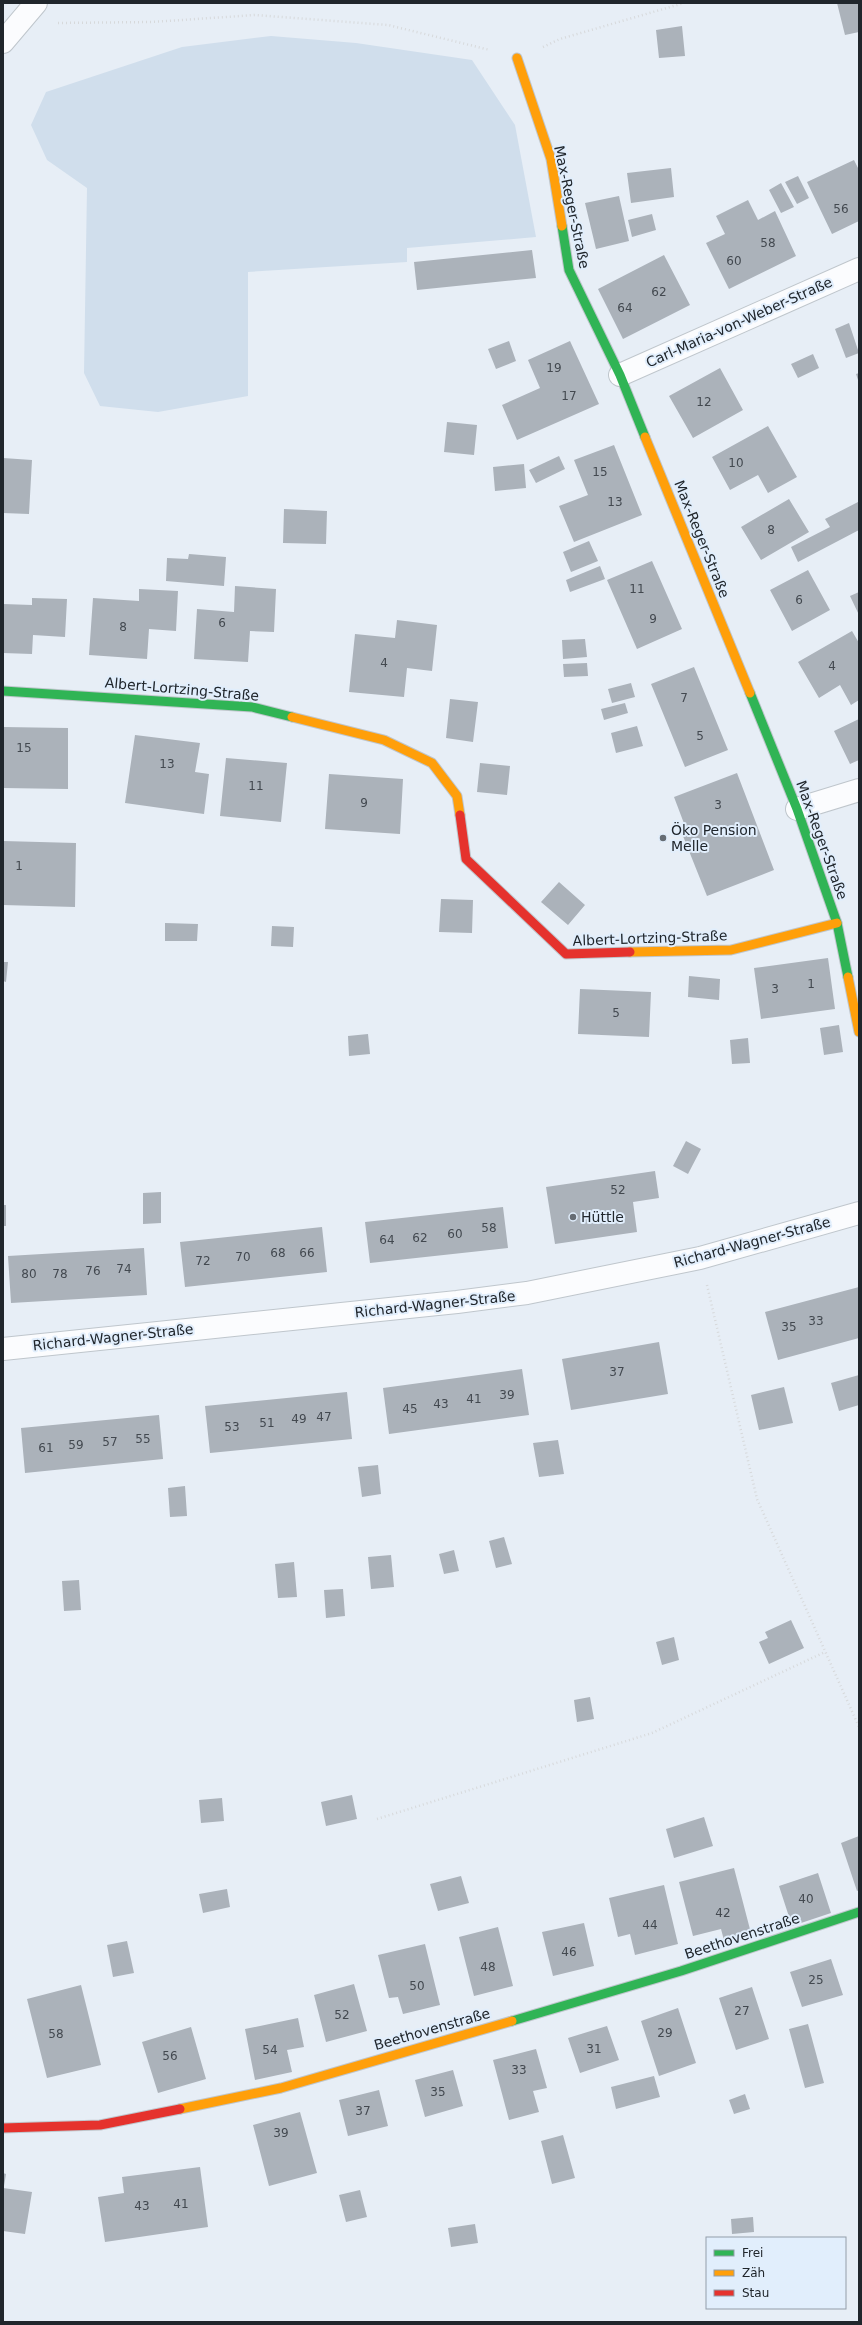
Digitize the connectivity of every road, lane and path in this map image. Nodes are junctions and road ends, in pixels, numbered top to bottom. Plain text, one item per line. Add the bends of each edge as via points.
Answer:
1 (36, 3) edge
2 (684, 3) edge
3 (18, 24) junction
4 (3, 41) edge
5 (517, 58) junction
6 (859, 269) edge
7 (620, 375) junction
8 (3, 691) edge
9 (859, 790) edge
10 (797, 809) junction
11 (837, 923) junction
12 (859, 1032) edge
13 (859, 1213) edge
14 (700, 1258) junction
15 (3, 1349) edge
16 (825, 1652) junction
17 (859, 1727) edge
18 (378, 1819) dead end
19 (859, 1912) edge
20 (3, 2128) edge

1 - 3 street
2 - 5 path via 560,39
3 - 4 street
3 - 5 path via 152,22 255,15 388,25 476,45
5 - 7 street, Max-Reger-Straße via 551,159 569,270
6 - 7 street, Carl-Maria-von-Weber-Straße
7 - 10 street, Max-Reger-Straße
8 - 11 street, Albert-Lortzing-Straße via 252,707 384,740 432,763 457,796 466,859 566,954 731,950
9 - 10 street
10 - 11 street, Max-Reger-Straße
11 - 12 street, Max-Reger-Straße
13 - 14 street, Richard-Wagner-Straße
14 - 15 street, Richard-Wagner-Straße via 527,1293
14 - 16 path via 757,1499
16 - 17 path
16 - 18 path via 652,1733
19 - 20 street, Beethovenstraße via 682,1971 281,2088 100,2125

